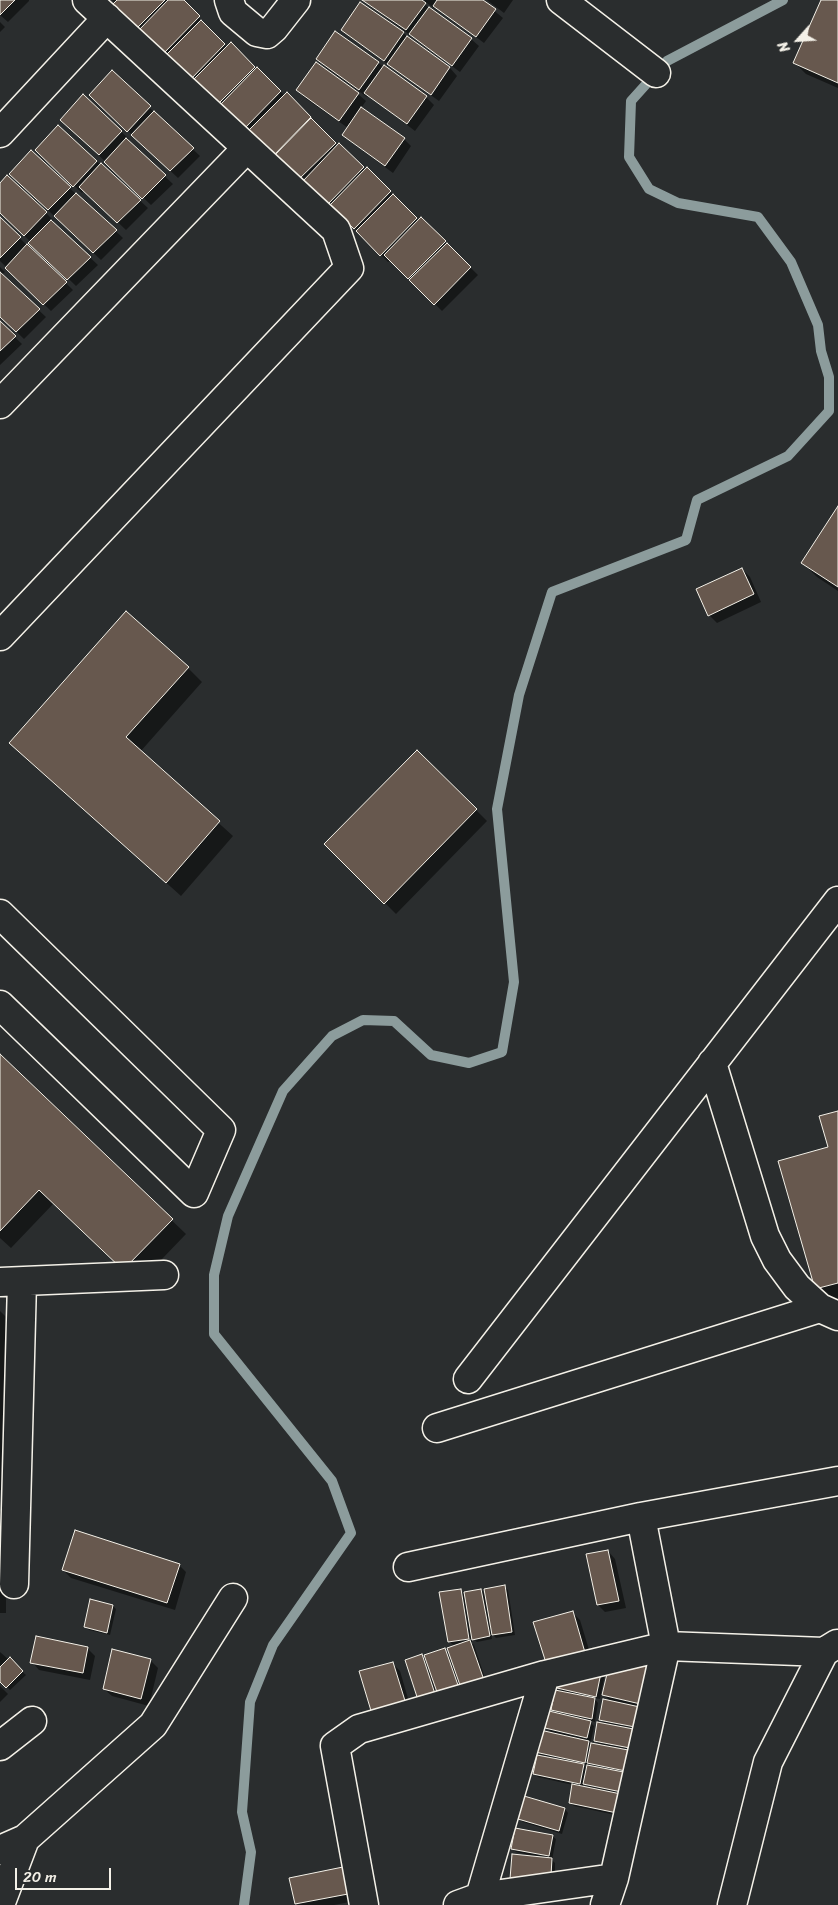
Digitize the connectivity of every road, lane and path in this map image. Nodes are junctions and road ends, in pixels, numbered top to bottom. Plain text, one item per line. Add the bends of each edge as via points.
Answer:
1 (87, 0) edge
2 (229, 0) edge
3 (296, 0) edge
4 (561, 0) edge
5 (107, 18) junction
6 (656, 74) dead end
7 (0, 133) edge
8 (247, 148) junction
9 (0, 404) edge
10 (0, 636) edge
11 (838, 901) edge
12 (0, 914) edge
13 (0, 1005) edge
14 (712, 1063) junction
15 (164, 1275) dead end
16 (11, 1282) edge
17 (829, 1312) edge
18 (468, 1379) dead end
19 (437, 1428) dead end
20 (838, 1481) edge
21 (8, 1491) edge
22 (641, 1517) junction
23 (408, 1567) dead end
24 (14, 1584) dead end
25 (233, 1598) dead end
26 (666, 1646) junction
27 (831, 1648) edge
28 (545, 1676) junction
29 (32, 1721) dead end
30 (0, 1746) edge
31 (25, 1839) junction
32 (0, 1850) edge
33 (614, 1878) junction
34 (469, 1901) edge
35 (0, 1905) edge
36 (364, 1905) edge
37 (605, 1905) edge
38 (732, 1905) edge

1 - 5 street
2 - 3 street via 233,12 257,32 267,34
4 - 6 street
5 - 7 street
5 - 8 street
8 - 9 street
8 - 10 street via 336,230 349,268
11 - 14 street
12 - 13 street via 221,1130 194,1193
14 - 17 street via 765,1236 797,1287
14 - 18 street
15 - 16 street
16 - 21 street
17 - 19 street
20 - 22 street
21 - 24 street
22 - 23 street
22 - 26 street
25 - 31 street via 153,1725
26 - 27 street
26 - 28 street
26 - 33 street
27 - 38 street via 768,1762
28 - 34 street
28 - 36 street via 359,1729 335,1746
29 - 30 street
31 - 32 street
31 - 35 street
33 - 34 street
33 - 37 street

